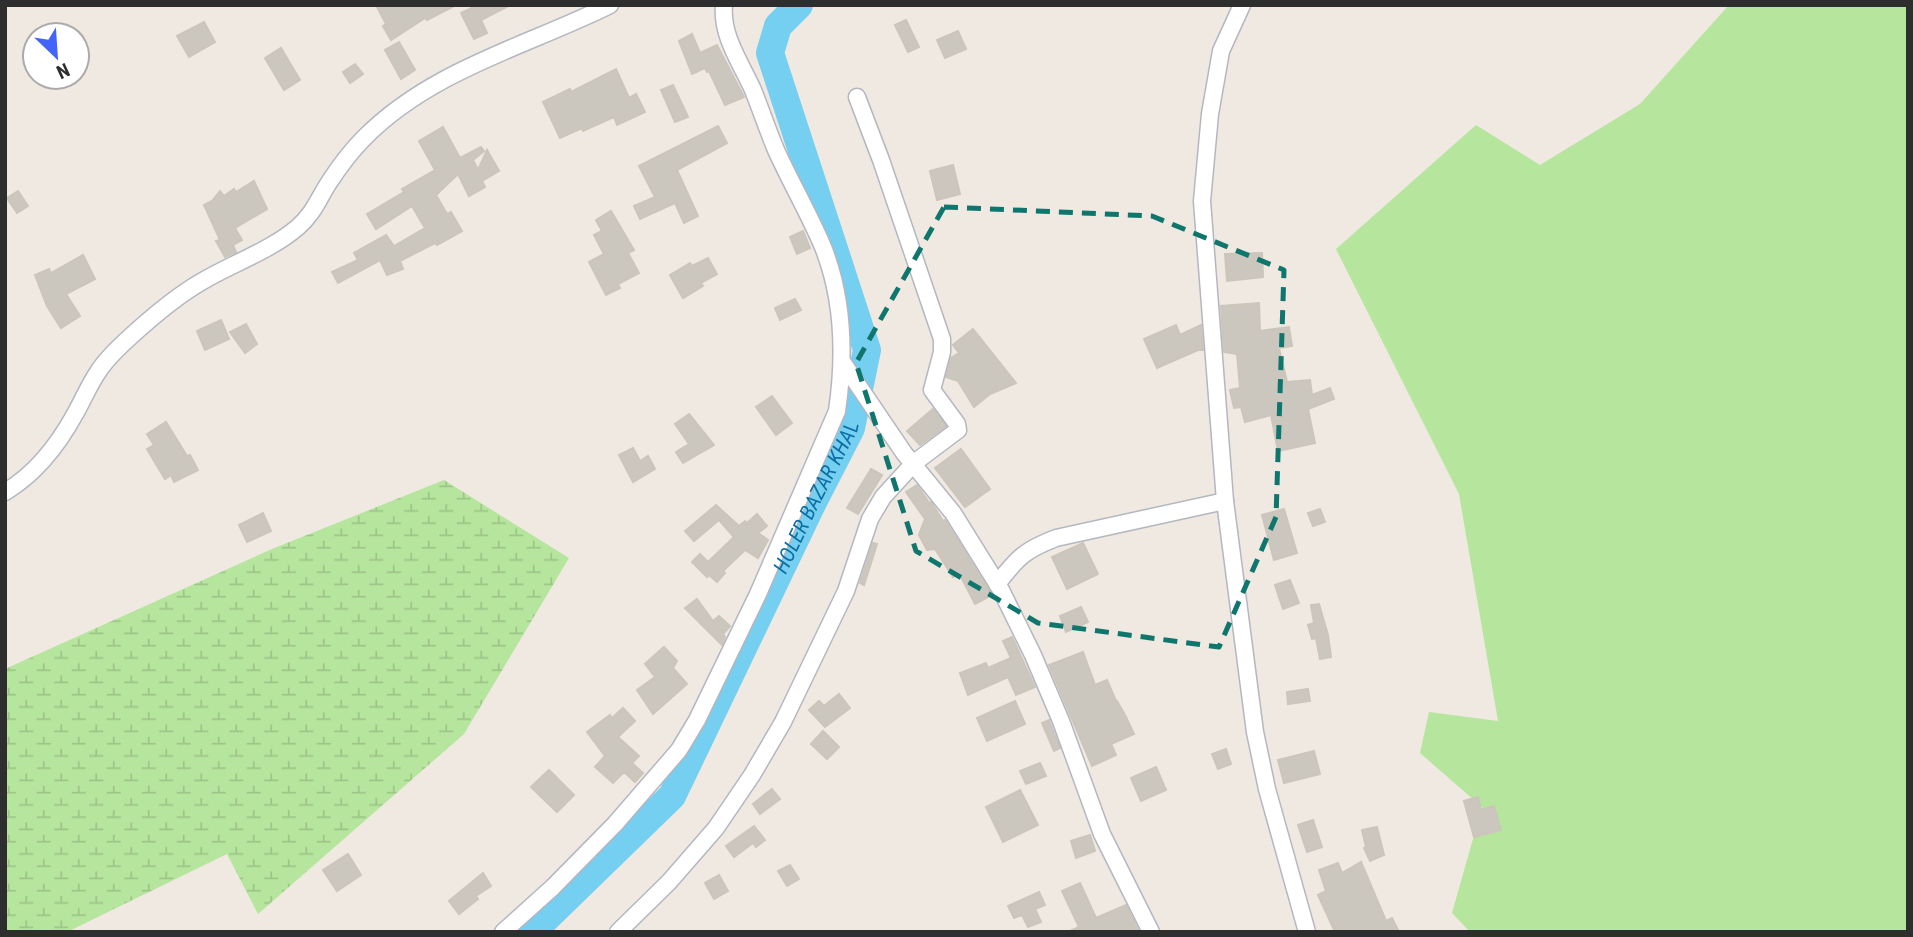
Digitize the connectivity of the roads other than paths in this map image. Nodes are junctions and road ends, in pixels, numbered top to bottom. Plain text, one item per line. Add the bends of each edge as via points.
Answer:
1 (610, 5) edge
2 (724, 5) edge
3 (1242, 5) edge
4 (857, 97) dead end
5 (846, 368) junction
6 (914, 463) junction
7 (5, 492) edge
8 (1225, 501) junction
9 (997, 583) junction
10 (503, 932) edge
11 (618, 932) edge
12 (1151, 932) edge
13 (1307, 932) edge

1 - 7 street via 473,65 392,114 342,162 314,212 297,228 160,309 122,345 98,372 48,457
2 - 5 street via 729,40 823,248 840,317
3 - 8 street via 1222,51 1210,114 1202,201
4 - 6 street via 942,339 932,390 958,430
5 - 6 street
5 - 10 street via 837,411 821,449 758,594 685,740 615,824
6 - 9 street via 953,513
6 - 11 street via 870,519 846,591 752,775 716,828
8 - 9 street via 1056,538 1030,548
8 - 13 street via 1255,732
9 - 12 street via 1033,654 1102,834

